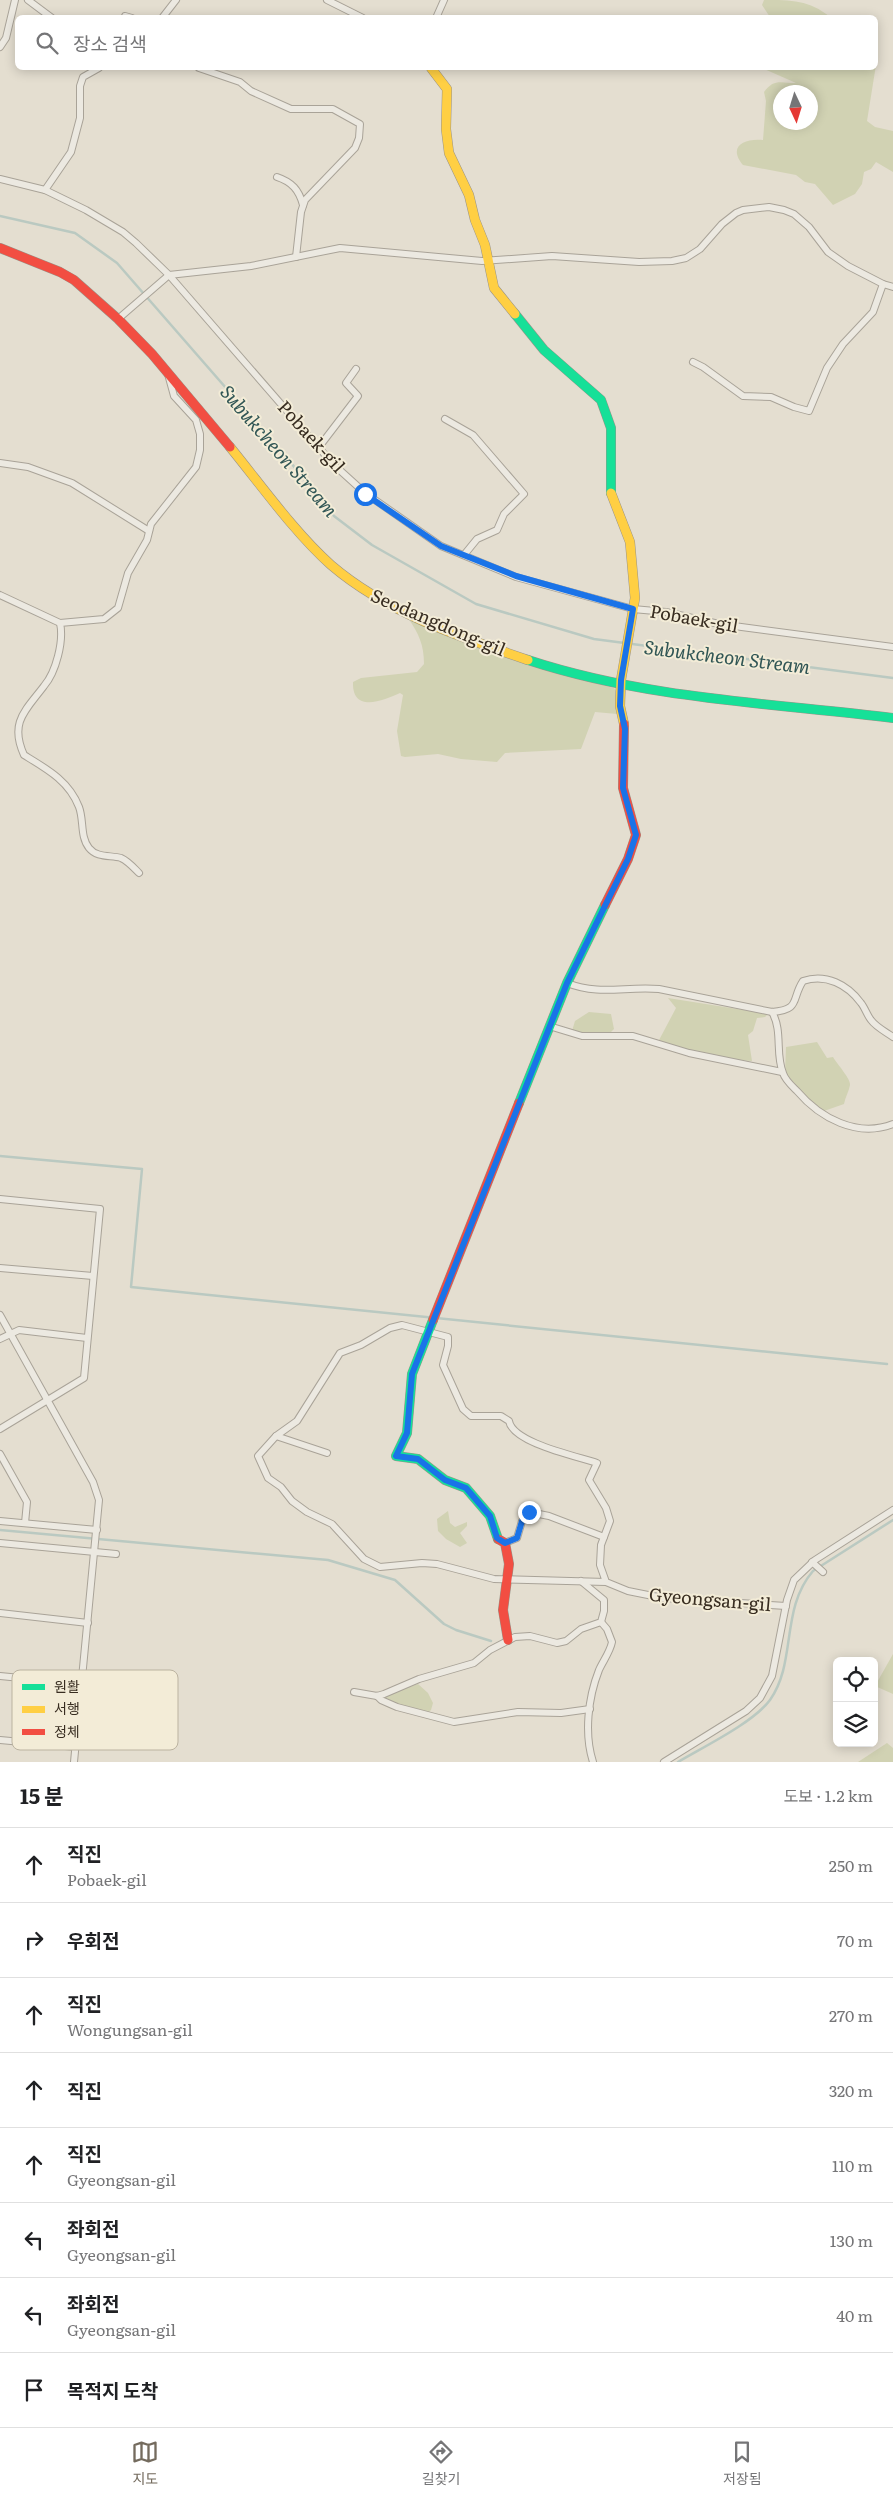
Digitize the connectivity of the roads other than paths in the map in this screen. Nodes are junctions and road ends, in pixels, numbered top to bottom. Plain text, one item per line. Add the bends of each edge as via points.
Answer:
1 (15, 0) edge
2 (28, 0) edge
3 (176, 0) edge
4 (327, 0) edge
5 (444, 0) edge
6 (48, 15) edge
7 (164, 15) edge
8 (358, 15) edge
9 (437, 15) edge
10 (0, 48) edge
11 (95, 70) edge
12 (205, 70) edge
13 (433, 70) edge
14 (278, 177) dead end
15 (0, 179) edge
16 (45, 190) junction
17 (303, 205) junction
18 (0, 248) edge
19 (296, 257) junction
20 (487, 261) junction
21 (166, 277) junction
22 (883, 284) junction
23 (893, 287) edge
24 (118, 319) junction
25 (693, 362) dead end
26 (356, 369) dead end
27 (168, 374) junction
28 (445, 419) dead end
29 (319, 447) junction
30 (0, 463) edge
31 (149, 531) junction
32 (464, 555) junction
33 (0, 595) edge
34 (633, 612) junction
35 (60, 623) junction
36 (893, 646) edge
37 (621, 683) junction
38 (893, 718) edge
39 (139, 872) dead end
40 (567, 983) junction
41 (772, 1012) junction
42 (549, 1026) junction
43 (893, 1037) edge
44 (782, 1072) junction
45 (893, 1124) edge
46 (0, 1199) edge
47 (0, 1268) edge
48 (93, 1276) junction
49 (0, 1315) edge
50 (433, 1323) junction
51 (10, 1333) junction
52 (87, 1338) junction
53 (0, 1339) edge
54 (48, 1400) junction
55 (0, 1429) edge
56 (276, 1436) junction
57 (328, 1453) dead end
58 (0, 1454) edge
59 (893, 1510) edge
60 (0, 1521) edge
61 (25, 1523) junction
62 (97, 1530) junction
63 (604, 1537) junction
64 (0, 1543) edge
65 (505, 1543) junction
66 (95, 1552) junction
67 (116, 1554) dead end
68 (813, 1563) junction
69 (823, 1572) dead end
70 (506, 1580) junction
71 (582, 1581) junction
72 (606, 1582) junction
73 (786, 1606) junction
74 (0, 1613) edge
75 (88, 1622) junction
76 (601, 1622) junction
77 (508, 1640) junction
78 (83, 1670) edge
79 (354, 1692) dead end
80 (377, 1696) junction
81 (590, 1709) junction
82 (593, 1762) edge
83 (664, 1762) edge

1 - 10 street via 6,38
2 - 6 street
3 - 7 street
4 - 8 street
5 - 9 street
11 - 16 street via 83,77 80,86 80,118 71,152
12 - 17 street via 240,82 251,91 291,109 333,109 360,124 355,148
13 - 20 street via 447,88 449,153 469,195
14 - 17 street via 293,184
15 - 16 street, Pobaek-gil
16 - 21 street, Pobaek-gil via 123,232
17 - 19 street
18 - 24 street, Seodangdong-gil via 74,280
19 - 20 street via 350,248
19 - 21 street
20 - 22 street via 552,256 672,261 686,258 700,249 736,213 769,207 784,210 804,221 828,252
20 - 34 street via 498,294 544,350 594,392 606,408 611,428 611,495 630,542 635,598
21 - 24 street
21 - 29 street, Pobaek-gil
22 - 23 street
22 - 25 street via 874,312 843,344 828,368 810,411 767,396 745,397
24 - 27 street, Seodangdong-gil
26 - 29 street via 346,383 358,396
27 - 31 street via 174,396 196,420 200,450 196,467 156,516
27 - 37 street, Seodangdong-gil via 313,547 334,570 364,592 423,621 495,649 543,665
28 - 32 street via 473,435 524,494 504,514 497,530 477,539
29 - 32 street, Pobaek-gil via 365,494 441,546
30 - 31 street via 28,467 72,483
31 - 35 street via 128,573 118,608 112,615 92,621
32 - 34 street, Pobaek-gil via 516,576
33 - 35 street
34 - 36 street, Pobaek-gil via 666,612 747,628
34 - 37 street
35 - 39 street via 54,667 21,718 19,742 24,755 53,772 71,794 79,808 87,846 94,853 123,859
37 - 38 street, Seodangdong-gil via 738,703
37 - 40 street via 620,706 625,729 623,788 636,835 628,859
40 - 41 street via 598,991 659,990
40 - 42 street
41 - 43 street via 794,1005 803,981 835,981 851,991 872,1021
41 - 44 street via 778,1030
42 - 44 street via 582,1036 633,1036 689,1053
42 - 50 street
44 - 45 street via 820,1114 832,1121 874,1128
46 - 48 street via 100,1209
47 - 48 street
48 - 52 street
49 - 51 street
50 - 56 street, Gyeongsan-gil via 402,1324 340,1353 297,1421
50 - 63 street, Gyeongsan-gil via 448,1337 443,1365 463,1409 471,1416 501,1416 523,1439 597,1463 589,1480 610,1521
50 - 65 street via 412,1374 407,1433 396,1456 418,1459 445,1480 466,1488 490,1516 497,1538
51 - 52 street via 19,1330
51 - 53 street
51 - 54 street
52 - 54 street via 84,1378
54 - 55 street
54 - 62 street via 93,1482 98,1500
56 - 57 street
56 - 70 street, Gyeongsan-gil via 258,1456 268,1478 306,1512 332,1524 364,1559 384,1568 422,1563
58 - 61 street via 27,1502
59 - 68 street
60 - 61 street
61 - 62 street
62 - 66 street
63 - 65 street via 549,1516 529,1512 522,1521 517,1538
63 - 72 street, Gyeongsan-gil via 600,1565
64 - 66 street
65 - 70 street via 510,1564
66 - 67 street
66 - 75 street
68 - 69 street
68 - 73 street via 794,1580
70 - 71 street, Gyeongsan-gil
70 - 77 street via 503,1610
71 - 72 street, Gyeongsan-gil
71 - 76 street via 604,1600
72 - 73 street, Gyeongsan-gil via 628,1591 663,1598
73 - 83 street via 772,1676 760,1698 746,1711
74 - 75 street
75 - 78 street
76 - 77 street via 581,1629 557,1644 530,1636
76 - 81 street via 608,1629 612,1642 599,1672
77 - 80 street via 474,1663
79 - 80 street
80 - 81 street via 396,1707 454,1722 518,1712 561,1713
81 - 82 street via 588,1744

